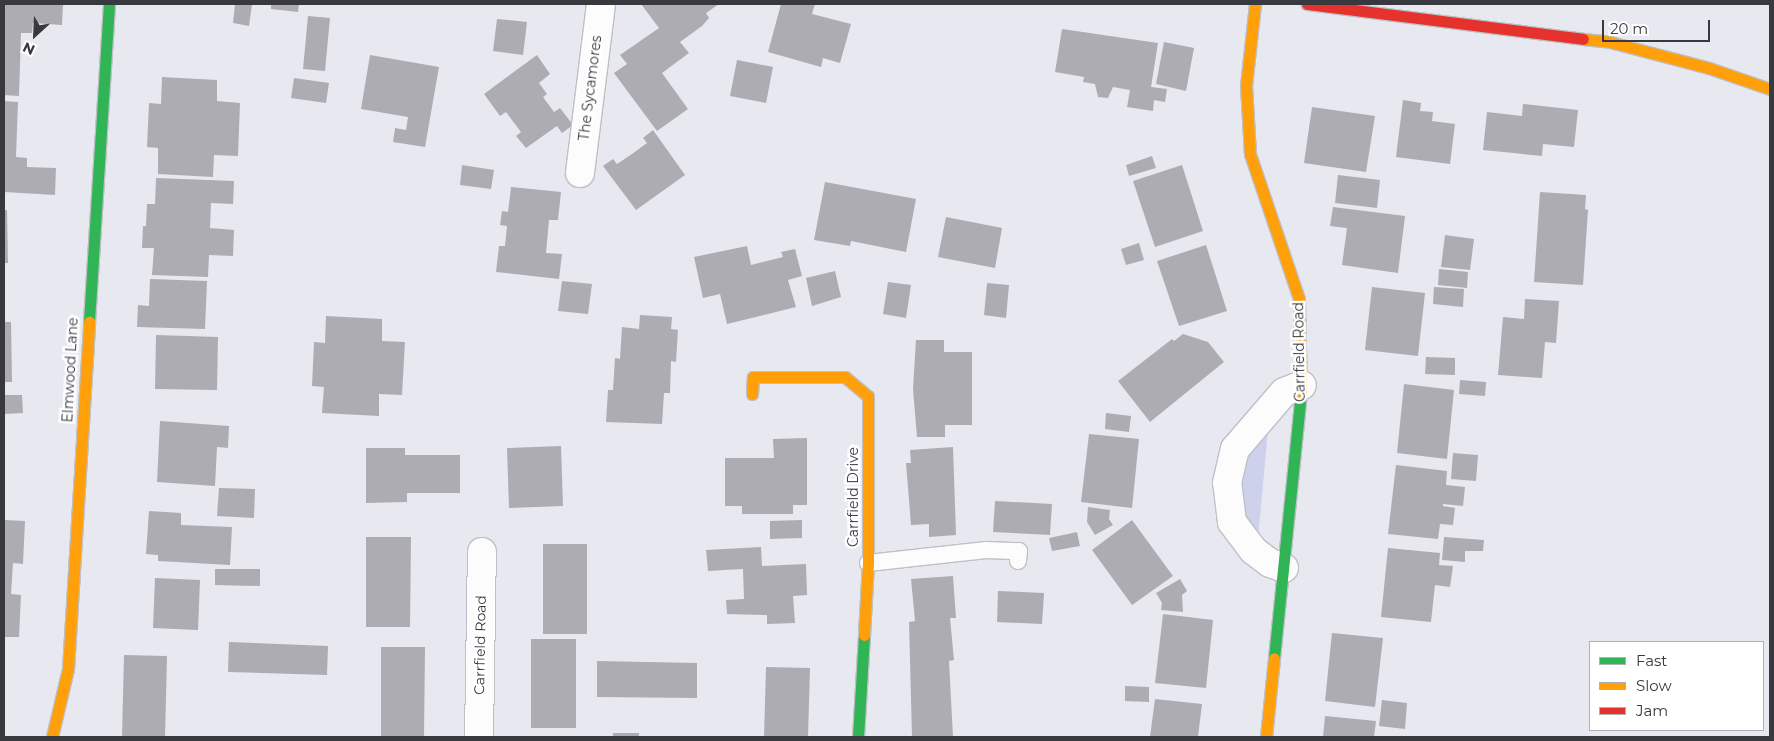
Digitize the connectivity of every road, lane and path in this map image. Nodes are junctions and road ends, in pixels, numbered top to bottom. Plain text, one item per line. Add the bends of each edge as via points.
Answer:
1 (109, 4) edge
2 (601, 4) edge
3 (1255, 4) edge
4 (1307, 4) edge
5 (1770, 89) edge
6 (580, 173) dead end
7 (1302, 385) junction
8 (752, 394) dead end
9 (482, 552) dead end
10 (1018, 561) dead end
11 (868, 563) junction
12 (1284, 568) junction
13 (52, 737) edge
14 (479, 737) edge
15 (858, 737) edge
16 (1266, 737) edge

1 - 13 street, Elmwood Lane via 68,669
2 - 6 street, The Sycamores
3 - 7 street, Carrfield Road via 1246,85 1250,154 1300,300
4 - 5 street via 1610,42 1709,68
7 - 12 street, Carrfield Road
7 - 12 street via 1284,392 1235,449 1228,483 1232,522 1253,550 1270,563
8 - 11 street, Carrfield Drive via 753,377 845,377 868,396
9 - 14 street, Carrfield Road
10 - 11 lane via 1019,551 986,550
11 - 15 street, Carrfield Drive
12 - 16 street, Carrfield Road

